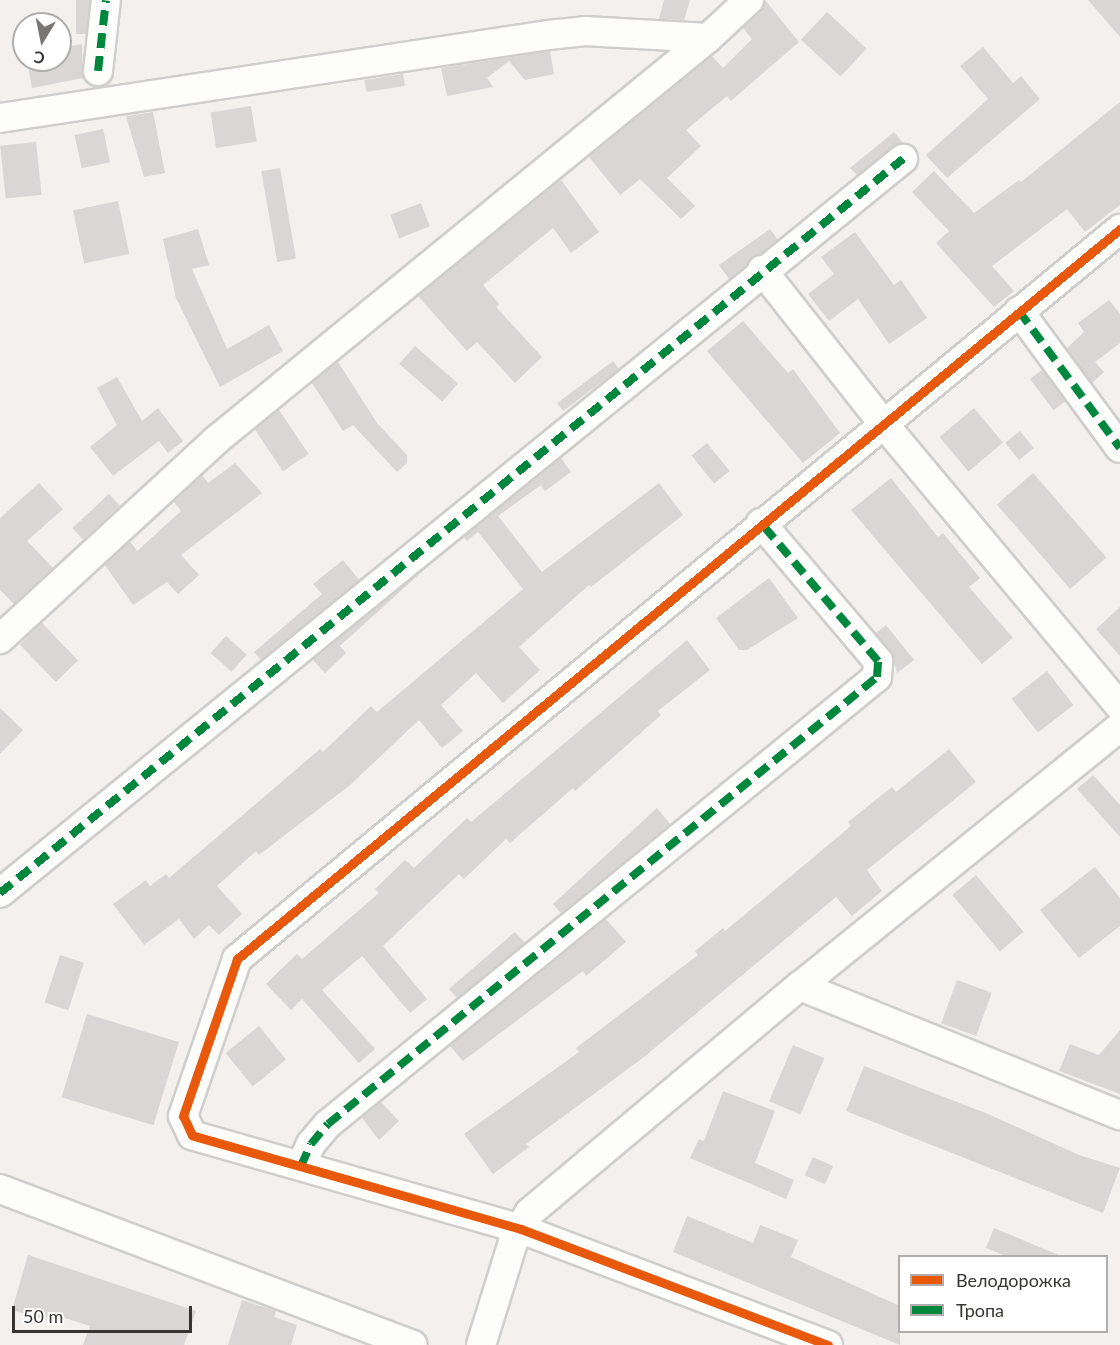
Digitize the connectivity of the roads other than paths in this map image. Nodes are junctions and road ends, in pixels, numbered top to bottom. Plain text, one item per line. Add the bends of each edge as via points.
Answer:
1 (106, 0) edge
2 (749, 0) edge
3 (708, 38) junction
4 (98, 71) dead end
5 (0, 118) edge
6 (903, 159) dead end
7 (1120, 229) edge
8 (762, 270) junction
9 (1018, 311) junction
10 (882, 422) junction
11 (1120, 448) edge
12 (762, 523) junction
13 (3, 630) edge
14 (1120, 707) edge
15 (1120, 727) edge
16 (0, 893) edge
17 (800, 986) junction
18 (1120, 1116) edge
19 (301, 1166) junction
20 (0, 1189) edge
21 (521, 1228) junction
22 (412, 1345) edge
23 (481, 1345) edge
24 (828, 1345) edge

1 - 4 street
2 - 3 street
3 - 5 street via 585,31 548,35
3 - 13 street via 215,441
6 - 8 street
7 - 9 street
8 - 10 street
8 - 16 street
9 - 10 street
9 - 11 street
10 - 12 street
10 - 14 street
12 - 19 street via 878,661 877,677 328,1124 311,1144
12 - 19 street via 233,963 183,1116 192,1135
15 - 17 street
17 - 18 street
17 - 21 street via 529,1213
19 - 21 street
20 - 22 street
21 - 23 street via 513,1242
21 - 24 street

